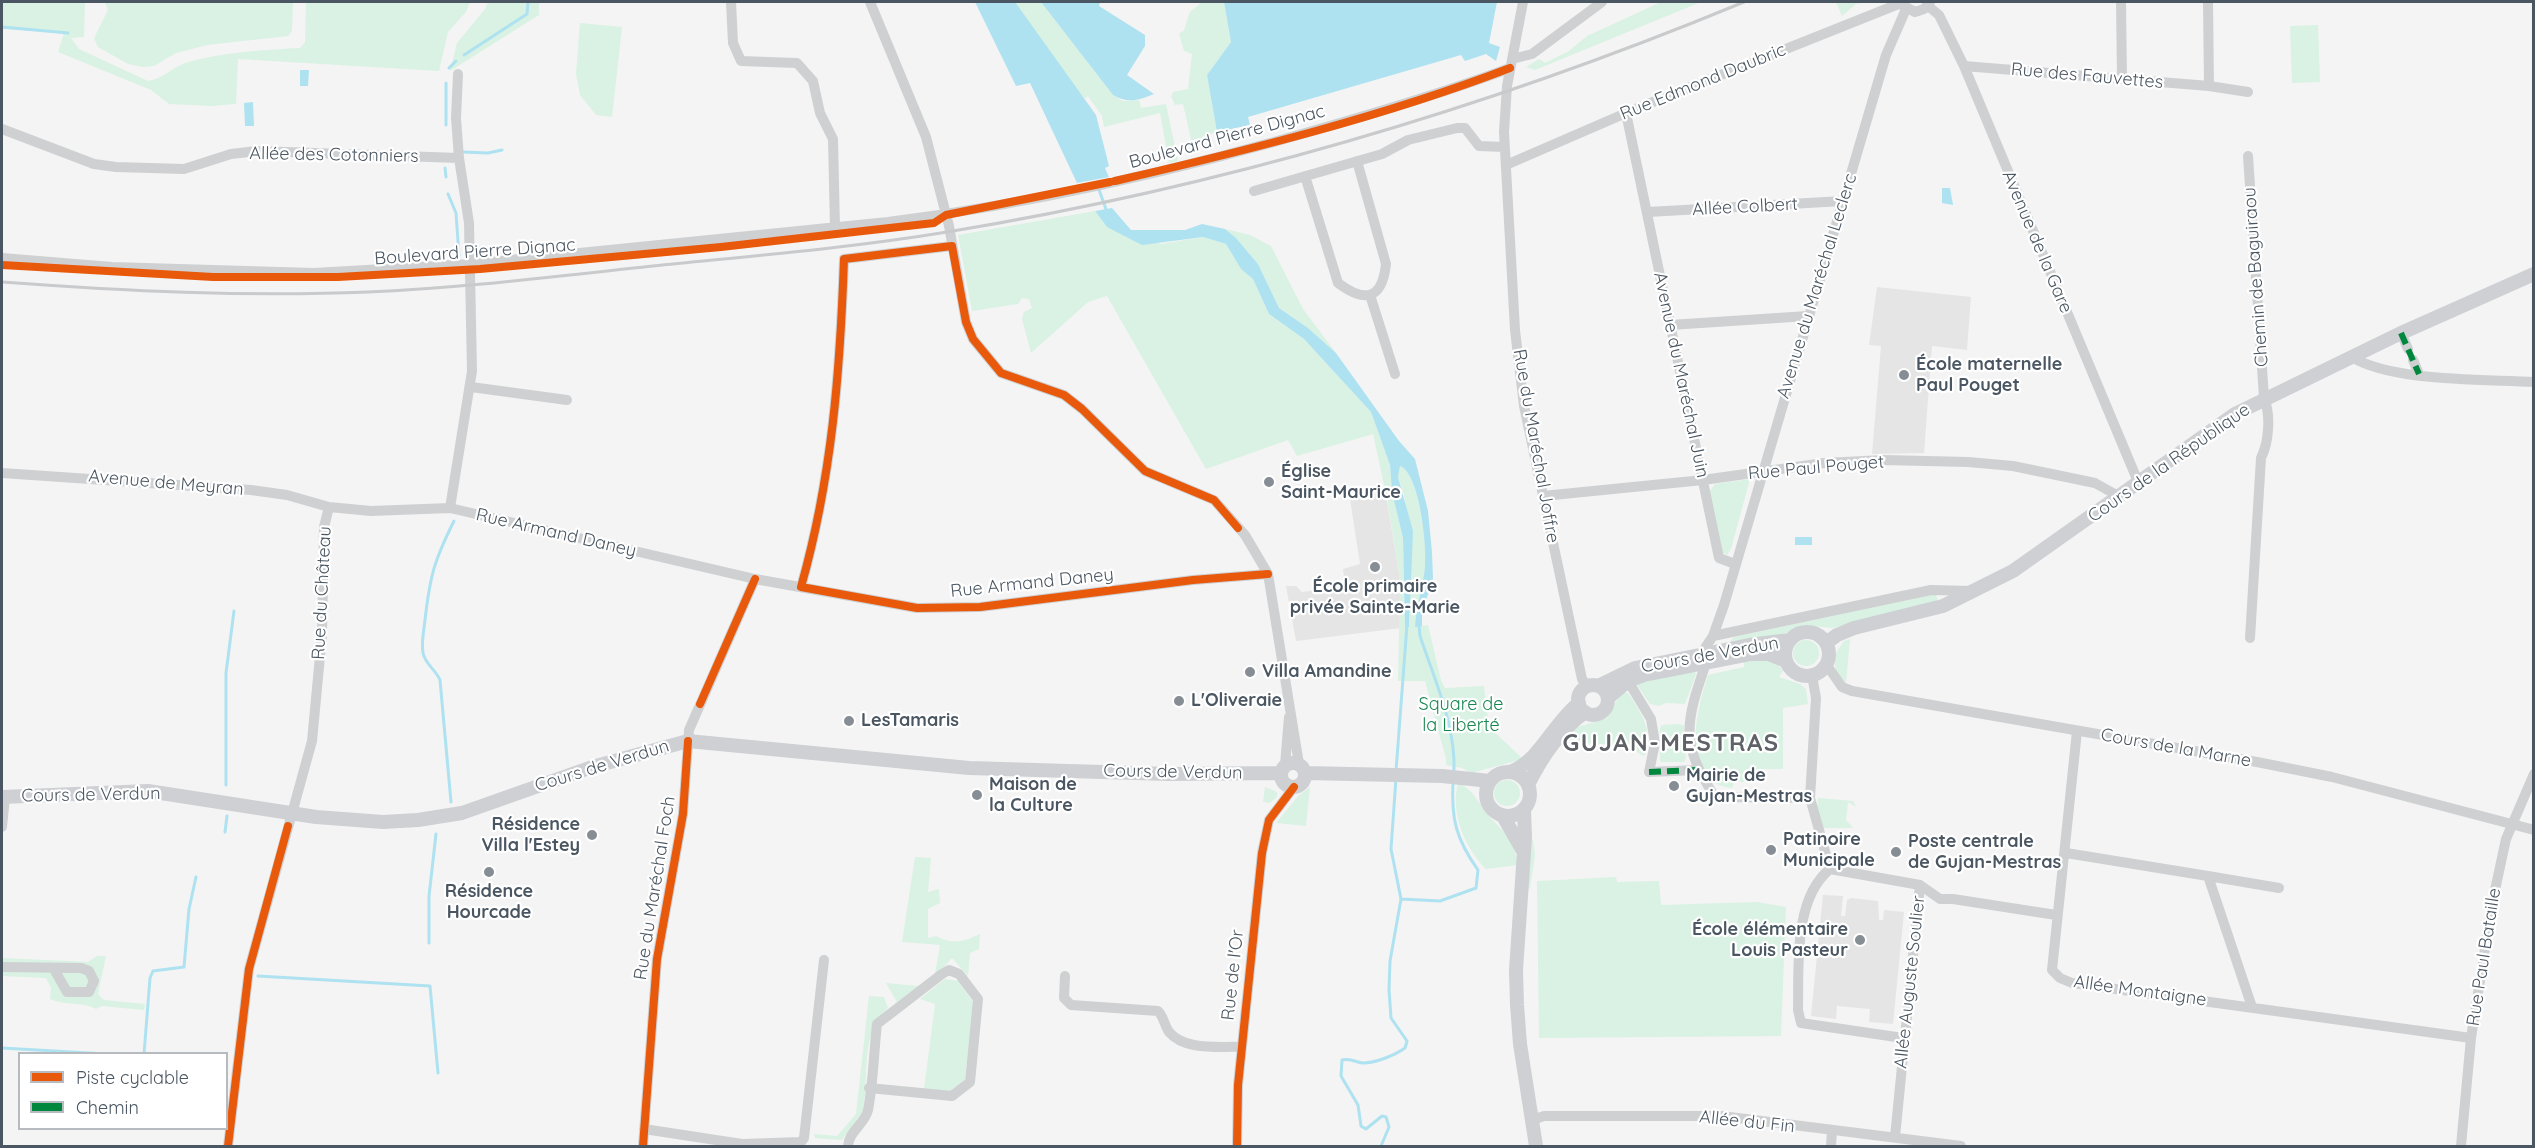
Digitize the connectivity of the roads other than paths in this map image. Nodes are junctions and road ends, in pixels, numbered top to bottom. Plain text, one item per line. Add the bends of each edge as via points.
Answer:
1 (731, 2) edge
2 (870, 2) edge
3 (1523, 2) edge
4 (1602, 2) edge
5 (2121, 2) edge
6 (2208, 2) edge
7 (1929, 4) edge
8 (1902, 5) edge
9 (1511, 63) junction
10 (1964, 66) junction
11 (458, 74) dead end
12 (2122, 79) junction
13 (2210, 86) junction
14 (2248, 92) dead end
15 (1626, 113) junction
16 (2, 129) edge
17 (1504, 147) junction
18 (2248, 156) dead end
19 (459, 158) junction
20 (1357, 161) junction
21 (1506, 165) junction
22 (1305, 176) junction
23 (1254, 192) dead end
24 (1843, 201) junction
25 (1648, 212) junction
26 (946, 215) junction
27 (835, 228) junction
28 (952, 246) junction
29 (2, 258) edge
30 (470, 264) junction
31 (2534, 274) edge
32 (1370, 295) junction
33 (1808, 316) junction
34 (1670, 325) junction
35 (2401, 333) junction
36 (2352, 357) junction
37 (1395, 374) dead end
38 (2419, 374) junction
39 (2534, 382) edge
40 (471, 387) junction
41 (2264, 398) junction
42 (567, 400) dead end
43 (2, 472) edge
44 (1762, 472) junction
45 (1703, 480) junction
46 (2139, 484) junction
47 (1543, 496) junction
48 (2120, 497) junction
49 (329, 507) junction
50 (450, 508) junction
51 (1735, 564) junction
52 (1268, 574) junction
53 (755, 579) junction
54 (801, 587) junction
55 (1976, 591) junction
56 (1718, 633) junction
57 (2250, 639) dead end
58 (1790, 640) junction
59 (1826, 643) junction
60 (1728, 649) junction
61 (1703, 659) junction
62 (1786, 661) junction
63 (1826, 664) junction
64 (1812, 675) junction
65 (1628, 681) junction
66 (1592, 686) junction
67 (1608, 698) junction
68 (1582, 708) junction
69 (2077, 731) junction
70 (688, 741) junction
71 (1293, 769) junction
72 (1697, 770) junction
73 (1510, 772) junction
74 (2534, 774) edge
75 (1461, 779) junction
76 (1490, 781) junction
77 (1528, 784) junction
78 (1294, 787) joint
79 (1485, 795) junction
80 (3, 797) edge
81 (1810, 798) junction
82 (1524, 810) junction
83 (1503, 816) junction
84 (290, 820) junction
85 (2512, 824) junction
86 (2, 828) edge
87 (2534, 830) edge
88 (1523, 851) junction
89 (2066, 853) junction
90 (1830, 869) junction
91 (2208, 876) junction
92 (1920, 885) junction
93 (2279, 888) dead end
94 (2056, 915) junction
95 (824, 960) dead end
96 (2, 967) edge
97 (54, 969) dead end
98 (1065, 976) dead end
99 (2252, 1007) junction
100 (1903, 1038) junction
101 (2471, 1038) junction
102 (1241, 1047) junction
103 (869, 1088) junction
104 (1532, 1120) junction
105 (644, 1129) junction
106 (1832, 1131) junction
107 (1895, 1137) junction
108 (228, 1146) edge
109 (643, 1146) edge
110 (848, 1146) edge
111 (1237, 1146) edge
112 (1536, 1146) edge
113 (1831, 1146) edge
114 (1961, 1146) edge
115 (2462, 1146) edge

1 - 27 street via 733,43 741,61 797,63 813,81 820,113 833,139
2 - 26 street via 921,122
3 - 9 street, Rue du Maréchal Joffre
4 - 9 street, Boulevard Pierre Dignac via 1533,54
5 - 12 street
6 - 13 street
7 - 8 street, Rue Edmond Daubric via 1915,12
7 - 10 street, Avenue de la Gare via 1939,15
8 - 15 street, Rue Edmond Daubric
8 - 24 street, Avenue du Maréchal Leclerc
9 - 17 street, Rue du Maréchal Joffre
9 - 26 street, Boulevard Pierre Dignac via 1443,93 1224,157
10 - 12 street, Rue des Fauvettes
10 - 46 street, Avenue de la Gare
11 - 19 street
12 - 13 street, Rue des Fauvettes
13 - 14 street, Rue des Fauvettes
15 - 21 street, Rue Edmond Daubric
15 - 25 street, Avenue du Maréchal Juin
16 - 19 street, Allée des Cotonniers via 94,164 116,167 184,169 231,154 257,151
17 - 20 street via 1479,146 1465,128 1457,128 1408,140 1382,154
17 - 21 street, Rue du Maréchal Joffre
18 - 41 street, Chemin de Baguiraou
19 - 30 street via 469,223
20 - 22 street
20 - 32 street via 1386,264 1384,279 1377,292
21 - 47 street, Rue du Maréchal Joffre via 1516,340 1524,406
22 - 23 street
22 - 32 street via 1338,283 1352,294
24 - 25 street, Allée Colbert
24 - 33 street, Avenue du Maréchal Leclerc
25 - 34 street, Avenue du Maréchal Juin
26 - 27 street, Boulevard Pierre Dignac
26 - 28 street
27 - 30 street, Boulevard Pierre Dignac
28 - 52 street via 966,321 973,339 1001,373 1064,395 1145,471 1214,500 1245,535
28 - 54 street via 844,259 834,425 818,521
29 - 30 street, Boulevard Pierre Dignac via 112,267 314,273
30 - 40 street
31 - 35 main road, Cours de la République
32 - 37 street
33 - 34 street
33 - 44 street, Avenue du Maréchal Leclerc
34 - 45 street, Avenue du Maréchal Juin
35 - 36 main road, Cours de la République
35 - 38 street
36 - 38 street via 2366,365
36 - 41 main road, Cours de la République
38 - 39 street
40 - 42 street
40 - 50 street
41 - 46 main road, Cours de la République via 2223,422
41 - 57 street, Chemin de Baguiraou via 2267,447 2261,458
43 - 49 street, Avenue de Meyran via 251,490
44 - 45 street, Rue Paul Pouget
44 - 48 street, Rue Paul Pouget via 1884,460 1968,462 2013,466 2095,483
44 - 51 street, Avenue du Maréchal Leclerc
45 - 47 street, Rue Paul Pouget
45 - 51 street, Avenue du Maréchal Juin via 1719,558
46 - 48 main road, Cours de la République
47 - 66 street, Rue du Maréchal Joffre via 1582,679
48 - 55 main road, Cours de la République via 2028,562
49 - 50 street, Rue du Château via 371,511
49 - 84 street, Rue du Château via 324,527 322,635 312,741
50 - 53 street, Rue Armand Daney
51 - 56 street
52 - 54 street, Rue Armand Daney via 980,607 917,608
52 - 71 street via 1290,714
53 - 54 street, Rue Armand Daney
53 - 70 street, Rue du Maréchal Foch via 695,716
55 - 56 street via 1931,590
55 - 59 main road, Cours de la République via 1928,611 1854,628
56 - 60 street
56 - 61 street
58 - 59 main road via 1809,632
58 - 60 main road, Cours de Verdun
58 - 62 main road
59 - 63 main road
60 - 61 main road, Cours de Verdun
61 - 62 main road, Cours de Verdun via 1769,654
61 - 65 main road, Cours de Verdun
61 - 66 main road, Cours de Verdun via 1635,668
61 - 72 street via 1690,710 1690,743
62 - 64 main road via 1799,674
63 - 64 main road
63 - 69 street, Cours de la Marne via 1842,687 1852,691
64 - 81 street via 1816,698
65 - 67 main road, Cours de Verdun
65 - 72 street via 1651,719 1655,743 1649,771
66 - 67 main road via 1605,690
66 - 68 main road via 1580,693
67 - 68 main road via 1599,714
68 - 73 main road via 1556,725 1530,760
68 - 77 main road via 1537,766
69 - 85 street, Cours de la Marne via 2332,777
69 - 89 street, Allée Montaigne
70 - 71 main road, Cours de Verdun via 969,768 1169,774
70 - 84 main road, Cours de Verdun via 582,770 462,813 382,822
70 - 105 street, Rue du Maréchal Foch via 683,814 657,959
71 - 75 main road, Cours de Verdun
71 - 78 main road via 1284,784
72 - 81 street via 1714,798
73 - 76 main road
73 - 77 main road
74 - 85 street, Rue Paul Bataille
75 - 76 main road, Cours de Verdun
75 - 79 main road
76 - 79 main road
77 - 82 main road via 1530,798
78 - 102 street, Rue de l'Or via 1269,820 1262,853
79 - 83 main road via 1491,809
80 - 84 main road, Cours de Verdun via 148,791
80 - 86 street
81 - 90 street
82 - 83 main road
82 - 88 main road
83 - 88 main road
84 - 108 street, Rue du Château via 249,969
85 - 87 street, Cours de la Marne
85 - 101 street, Rue Paul Bataille via 2492,904
88 - 104 main road via 1517,1005
89 - 91 street
89 - 94 street, Allée Montaigne
90 - 92 street, Allée Auguste Soulier
90 - 100 street via 1822,875 1802,918 1798,1010 1801,1023
91 - 93 street
91 - 99 street
92 - 94 street via 1940,899
92 - 100 street, Allée Auguste Soulier
94 - 99 street, Allée Montaigne via 2052,970 2060,978 2072,983
95 - 105 street via 801,1142 742,1144
96 - 97 street
98 - 102 street via 1064,998 1071,1005 1158,1011 1168,1030 1187,1044
99 - 101 street, Allée Montaigne
100 - 107 street, Allée Auguste Soulier
101 - 115 street, Rue Paul Bataille
102 - 111 street, Rue de l'Or
103 - 103 street via 877,1024 942,974 949,970 959,974 978,999 970,1082 952,1095
103 - 110 street via 868,1112 848,1138
104 - 106 street, Allée du Fin via 1545,1116 1722,1116
104 - 112 main road
105 - 109 street, Rue du Maréchal Foch
106 - 107 street, Allée du Fin
106 - 113 street
107 - 114 street, Allée du Fin

